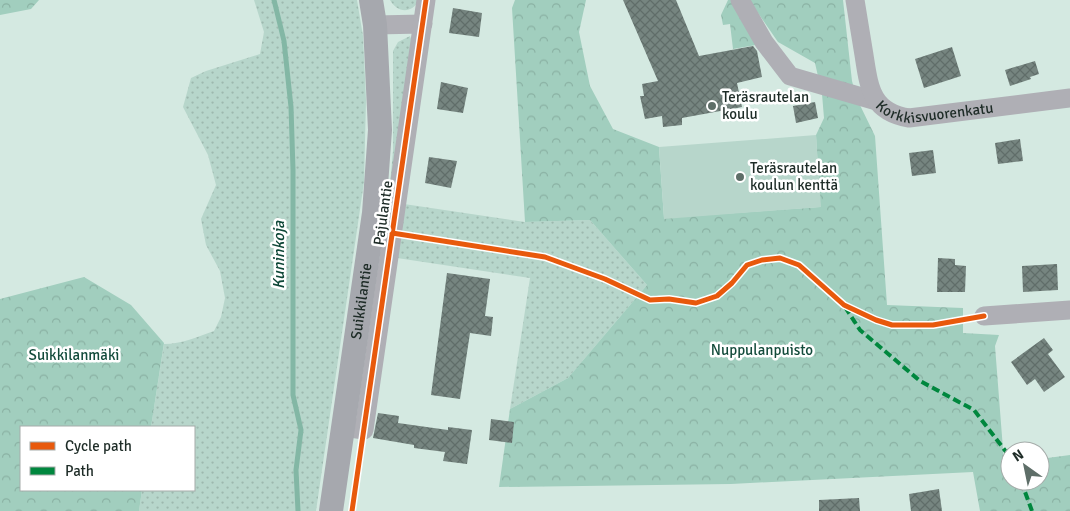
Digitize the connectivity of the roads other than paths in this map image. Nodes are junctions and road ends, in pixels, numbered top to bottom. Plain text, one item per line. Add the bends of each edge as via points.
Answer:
1 (371, 0) edge
2 (426, 0) edge
3 (740, 0) edge
4 (856, 0) edge
5 (422, 24) junction
6 (375, 25) junction
7 (1070, 98) edge
8 (876, 101) junction
9 (1070, 310) edge
10 (984, 316) dead end
11 (353, 428) junction
12 (330, 511) edge

1 - 6 main road, Suikkilantie
2 - 5 street, Pajulantie
3 - 8 street via 764,42 790,76
4 - 8 street, Korkkisvuorenkatu via 869,88
5 - 6 street
5 - 11 street, Pajulantie
6 - 11 main road, Suikkilantie via 380,130
7 - 8 street, Korkkisvuorenkatu via 909,118 892,114
9 - 10 street
11 - 12 main road, Suikkilantie

